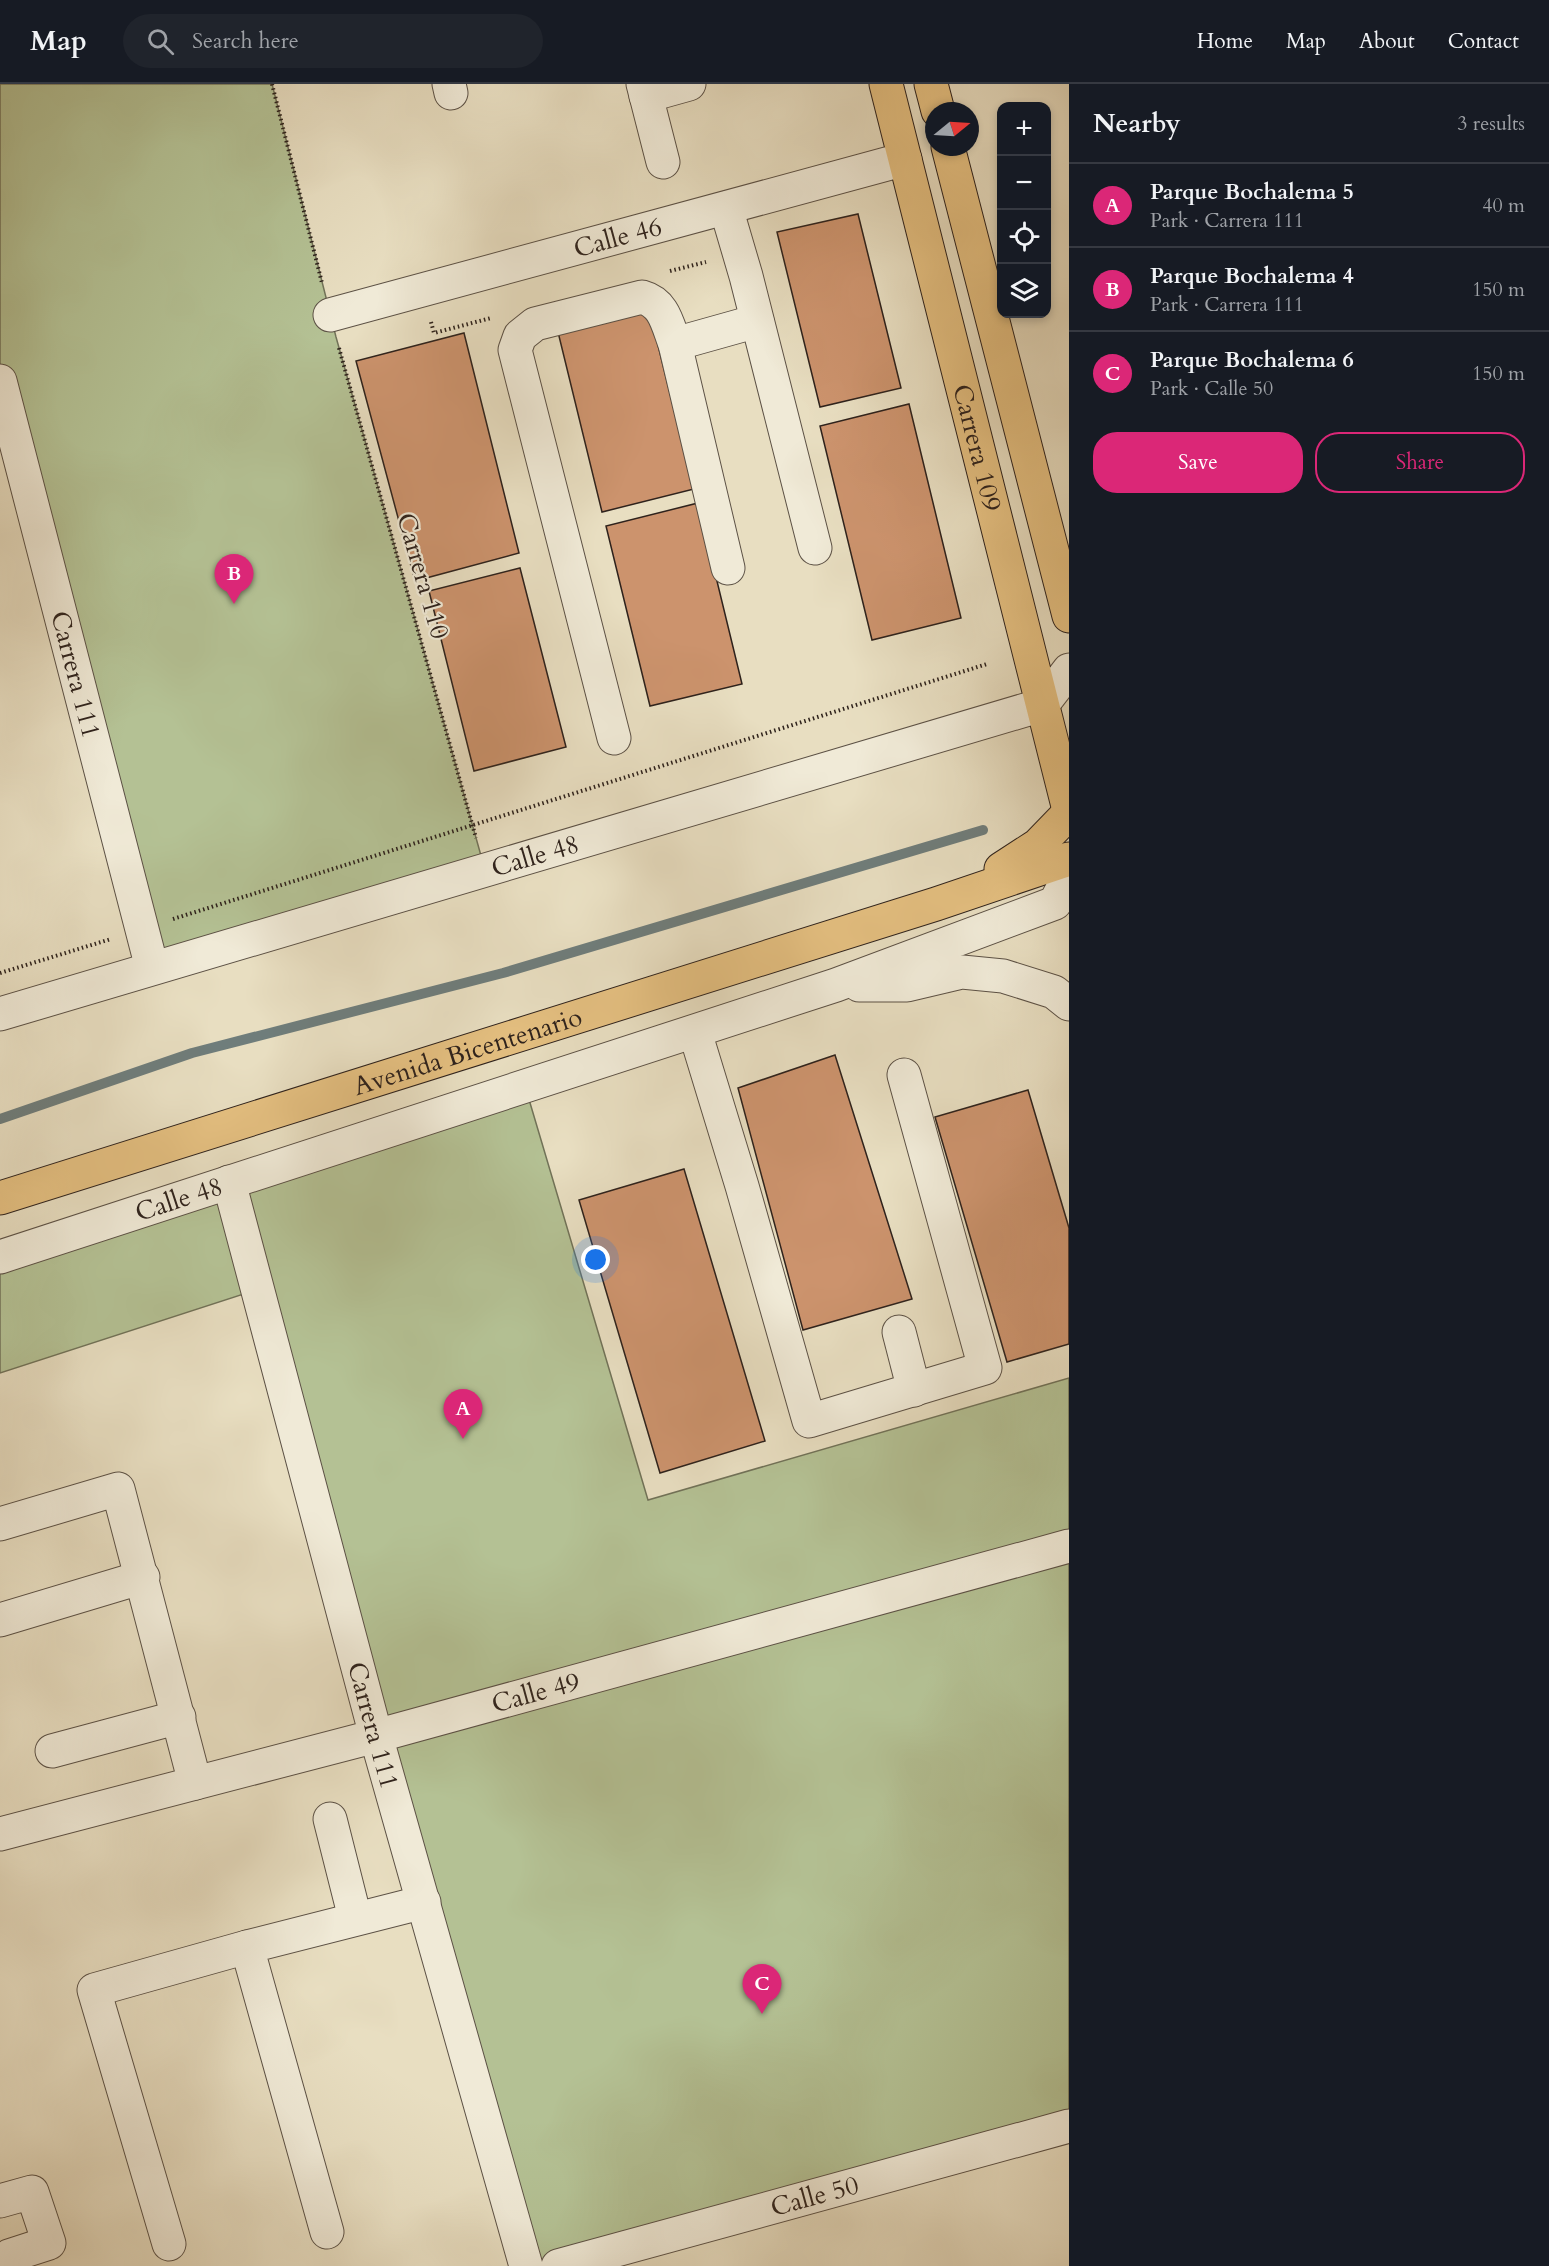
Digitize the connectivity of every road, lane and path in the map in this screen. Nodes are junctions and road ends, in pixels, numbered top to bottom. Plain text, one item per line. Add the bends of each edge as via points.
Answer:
1 (272, 84) edge
2 (688, 84) edge
3 (886, 84) edge
4 (931, 84) edge
5 (644, 90) edge
6 (936, 102) edge
7 (950, 156) edge
8 (906, 159) junction
9 (663, 162) dead end
10 (726, 208) junction
11 (330, 314) junction
12 (758, 321) junction
13 (675, 344) junction
14 (0, 382) edge
15 (1037, 492) junction
16 (1069, 528) edge
17 (815, 548) dead end
18 (728, 568) dead end
19 (1069, 616) edge
20 (987, 664) dead end
21 (1069, 670) edge
22 (1056, 709) edge
23 (614, 738) dead end
24 (1069, 812) edge
25 (472, 825) junction
26 (1069, 859) edge
27 (1069, 876) edge
28 (936, 904) junction
29 (142, 929) junction
30 (152, 968) junction
31 (0, 973) edge
32 (836, 986) junction
33 (1069, 1004) edge
34 (0, 1014) edge
35 (695, 1032) junction
36 (904, 1075) dead end
37 (229, 1182) junction
38 (0, 1198) edge
39 (0, 1257) edge
40 (899, 1332) dead end
41 (914, 1390) junction
42 (0, 1524) edge
43 (1069, 1546) edge
44 (143, 1577) junction
45 (0, 1620) edge
46 (179, 1717) junction
47 (376, 1736) junction
48 (52, 1751) dead end
49 (195, 1783) junction
50 (330, 1819) dead end
51 (0, 1834) edge
52 (424, 1902) junction
53 (355, 1918) junction
54 (247, 1947) junction
55 (1069, 2126) edge
56 (0, 2201) edge
57 (327, 2232) dead end
58 (169, 2244) dead end
59 (9, 2256) dead end
60 (526, 2266) edge
61 (558, 2266) edge

1 - 11 path, Carrera 110
2 - 5 street
3 - 8 main road, Carrera 109
4 - 6 main road
5 - 9 street
7 - 15 main road, Carrera 109
8 - 10 street, Calle 46
8 - 22 main road, Carrera 109
10 - 11 street, Calle 46
10 - 12 street
11 - 25 path, Carrera 110
12 - 13 street
12 - 17 street
13 - 18 street
13 - 23 street via 663,310 653,300 642,297 535,324 520,336 515,350
14 - 29 street, Carrera 111
15 - 16 main road
15 - 19 main road, Carrera 109
20 - 25 path
21 - 22 street
22 - 24 main road, Carrera 109
22 - 30 street, Calle 48
24 - 28 main road, Avenida Bicentenario via 1038,845
25 - 29 path
26 - 28 main road, Avenida Bicentenario
27 - 32 street, Calle 48 via 1055,903
28 - 38 main road, Avenida Bicentenario
29 - 30 street, Carrera 111
29 - 31 path
30 - 34 street, Calle 48
32 - 33 street, Calle 48 via 907,984 962,972 1004,976 1054,992
32 - 35 street, Calle 48
35 - 37 street, Calle 48
35 - 41 street via 809,1421
36 - 41 street via 985,1368
37 - 39 street, Calle 48
37 - 47 street, Carrera 111
40 - 41 street
42 - 44 street via 118,1489
43 - 47 street, Calle 49
44 - 45 street
44 - 46 street
46 - 48 street
46 - 49 street
47 - 49 street, Calle 49
47 - 52 street, Carrera 111
49 - 51 street, Calle 49
50 - 53 street
52 - 53 street
52 - 60 street, Carrera 111
53 - 54 street
54 - 57 street
54 - 58 street via 94,1990
55 - 61 street, Calle 50
56 - 59 street via 32,2192 49,2243

